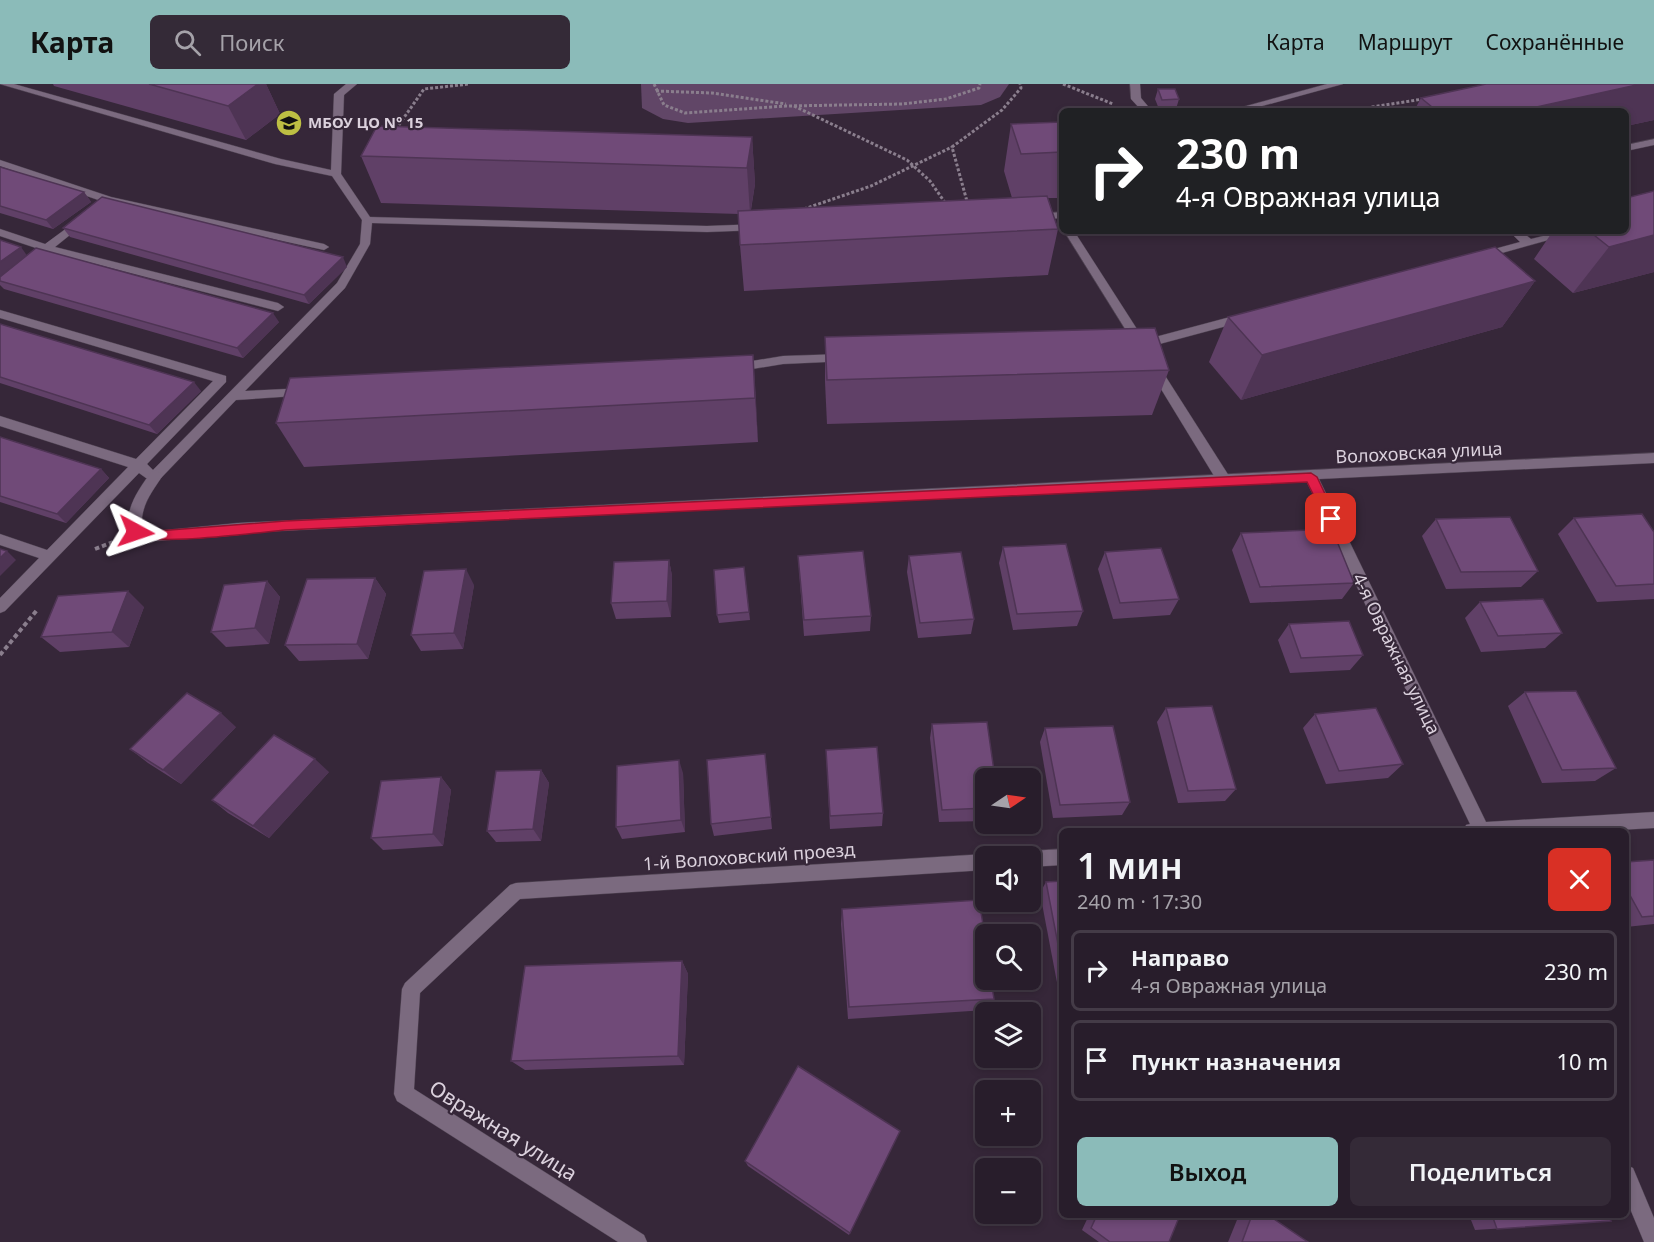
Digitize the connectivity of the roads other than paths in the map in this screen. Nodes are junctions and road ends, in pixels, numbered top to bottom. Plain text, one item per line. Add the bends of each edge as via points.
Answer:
1 (4, 84) edge
2 (352, 84) edge
3 (1135, 84) edge
4 (1338, 84) edge
5 (1144, 108) edge
6 (1245, 108) edge
7 (1654, 142) edge
8 (1629, 147) edge
9 (0, 163) edge
10 (336, 174) junction
11 (100, 207) junction
12 (1026, 217) edge
13 (1059, 218) edge
14 (367, 220) junction
15 (771, 226) edge
16 (0, 232) edge
17 (1071, 234) edge
18 (1518, 234) edge
19 (1564, 234) edge
20 (1528, 243) junction
21 (324, 247) dead end
22 (47, 248) junction
23 (1471, 258) edge
24 (32, 260) edge
25 (278, 307) dead end
26 (0, 314) edge
27 (1254, 315) edge
28 (1135, 345) junction
29 (854, 357) edge
30 (720, 370) edge
31 (315, 392) edge
32 (232, 396) junction
33 (0, 421) edge
34 (1654, 458) edge
35 (141, 466) junction
36 (156, 475) junction
37 (1311, 477) junction
38 (1224, 480) junction
39 (0, 539) edge
40 (49, 556) junction
41 (0, 607) edge
42 (1654, 820) edge
43 (1480, 828) edge
44 (1528, 828) edge
45 (1059, 857) edge
46 (1041, 858) edge
47 (975, 863) edge
48 (516, 891) joint
49 (1629, 1182) edge
50 (637, 1242) edge
51 (1654, 1242) edge

1 - 10 street via 279,162
2 - 10 street via 339,94
3 - 5 street via 1136,99
4 - 6 street
7 - 8 street
9 - 11 street
10 - 14 street
11 - 21 street
11 - 22 street
12 - 13 street
14 - 15 street
14 - 32 street via 365,244 341,285
16 - 22 street
17 - 28 street
18 - 20 street
19 - 20 street
20 - 23 street
22 - 24 street
22 - 25 street
26 - 35 street via 222,380
27 - 28 street
28 - 38 street
29 - 30 street via 783,360
31 - 32 street
32 - 36 street
33 - 35 street
34 - 37 street, Волоховская улица
35 - 36 street via 146,473
35 - 40 street
36 - 38 street, Волоховская улица via 141,496 133,518 136,532 157,536 238,528
37 - 38 street, Волоховская улица
37 - 43 street, 4-я Овражная улица
39 - 40 street
40 - 41 street
42 - 44 street
45 - 46 street
47 - 48 street, 1-й Волоховский проезд
48 - 50 street, Овражная улица via 411,988 404,1094
49 - 51 street

